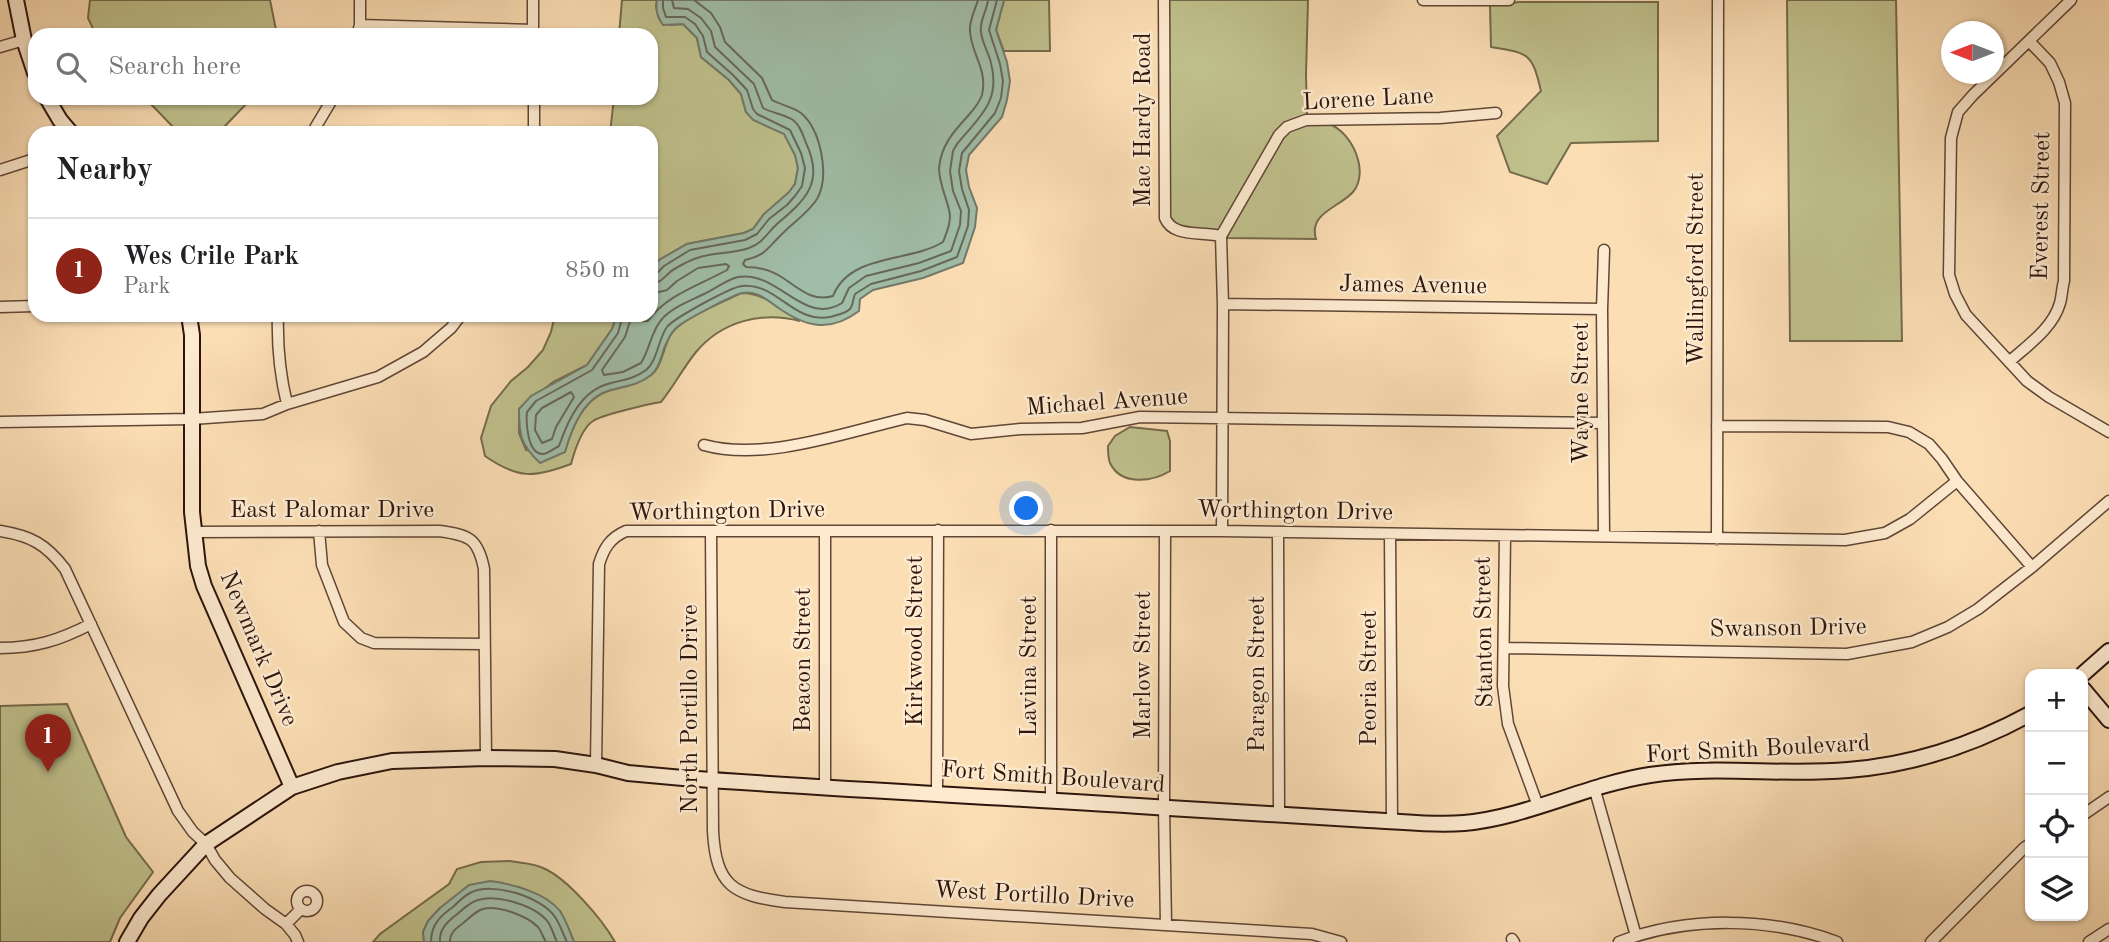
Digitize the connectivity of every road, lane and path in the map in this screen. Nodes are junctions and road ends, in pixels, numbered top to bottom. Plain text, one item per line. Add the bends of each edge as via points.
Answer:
1 (16, 0) edge
2 (360, 0) edge
3 (533, 0) edge
4 (1164, 0) edge
5 (1423, 0) edge
6 (1509, 0) edge
7 (1718, 0) edge
8 (2071, 0) edge
9 (359, 28) edge
10 (533, 28) edge
11 (24, 40) junction
12 (2029, 42) junction
13 (0, 47) edge
14 (28, 52) edge
15 (51, 105) edge
16 (329, 105) edge
17 (534, 105) edge
18 (1496, 113) dead end
19 (64, 126) edge
20 (316, 126) edge
21 (534, 126) edge
22 (28, 160) edge
23 (0, 170) edge
24 (1221, 236) junction
25 (1604, 250) dead end
26 (1223, 304) junction
27 (28, 306) edge
28 (0, 307) edge
29 (1602, 309) junction
30 (190, 322) edge
31 (278, 322) edge
32 (456, 322) edge
33 (2009, 362) junction
34 (287, 404) junction
35 (1222, 418) junction
36 (192, 419) junction
37 (0, 422) edge
38 (1603, 423) junction
39 (1717, 426) junction
40 (2109, 432) edge
41 (704, 445) dead end
42 (1957, 481) junction
43 (2109, 500) edge
44 (938, 530) junction
45 (1051, 530) junction
46 (0, 531) edge
47 (319, 531) junction
48 (711, 531) junction
49 (825, 531) junction
50 (1165, 531) junction
51 (1222, 531) junction
52 (194, 532) junction
53 (1278, 532) junction
54 (1390, 534) junction
55 (1505, 536) junction
56 (1604, 536) junction
57 (1717, 539) junction
58 (2032, 567) junction
59 (91, 624) junction
60 (484, 644) junction
61 (0, 648) edge
62 (1505, 648) junction
63 (2109, 651) edge
64 (2088, 670) edge
65 (2088, 695) edge
66 (2025, 716) edge
67 (2109, 720) edge
68 (486, 758) junction
69 (596, 765) junction
70 (713, 780) junction
71 (292, 787) junction
72 (1594, 787) junction
73 (825, 788) junction
74 (937, 793) junction
75 (2109, 797) edge
76 (1051, 802) junction
77 (1538, 806) junction
78 (1164, 807) junction
79 (2088, 812) edge
80 (1279, 815) junction
81 (1392, 821) junction
82 (206, 844) junction
83 (2025, 847) edge
84 (727, 883) joint
85 (301, 909) dead end
86 (286, 924) junction
87 (1166, 925) junction
88 (2109, 929) edge
89 (1636, 936) junction
90 (127, 942) edge
91 (298, 942) edge
92 (1341, 942) edge
93 (1619, 942) edge
94 (1837, 942) edge
95 (1931, 942) edge
96 (2089, 942) edge

1 - 11 street
2 - 9 street
3 - 10 street
4 - 24 street, Mac Hardy Road via 1165,218 1181,232
5 - 6 street
7 - 39 street, Wallingford Street
8 - 12 street
11 - 13 street
11 - 14 street
12 - 33 street, Everest Street via 2050,63 2065,103 2064,281 2052,321
12 - 33 street via 1958,112 1951,138 1949,275 1966,315
15 - 19 street
16 - 20 street
17 - 21 street
18 - 24 street, Lorene Lane via 1295,124 1279,135
22 - 23 street
24 - 26 street
25 - 29 street, Wayne Street
26 - 29 street, James Avenue
26 - 35 street
27 - 28 street
29 - 38 street, Wayne Street
30 - 36 street, Newmark Drive
31 - 34 street
32 - 34 street via 424,352 378,377
33 - 40 street via 2027,382
34 - 36 street via 262,414
35 - 38 street, Michael Avenue
35 - 41 street, Michael Avenue via 1140,417 1082,428 971,434 907,418 769,449
35 - 51 street
36 - 37 street
36 - 52 street, Newmark Drive
38 - 56 street, Wayne Street
39 - 42 street via 1888,427 1929,444
39 - 57 street, Wallingford Street
42 - 57 street, Worthington Drive via 1885,533 1845,540
42 - 58 street
43 - 58 street, Swanson Drive
44 - 45 street, Worthington Drive
44 - 49 street, Worthington Drive
44 - 74 street, Kirkwood Street
45 - 50 street, Worthington Drive
45 - 76 street, Lavina Street
46 - 59 street via 27,537 54,554
47 - 52 street, East Palomar Drive
47 - 60 street via 322,565 344,622 361,638 374,643
47 - 60 street, East Palomar Drive via 439,531 469,538 477,546 484,569
48 - 49 street, Worthington Drive
48 - 69 street, Worthington Drive via 626,531 604,550
48 - 70 street, North Portillo Drive
49 - 73 street, Beacon Street
50 - 51 street, Worthington Drive
50 - 78 street, Marlow Street
51 - 53 street, Worthington Drive
52 - 71 street, Newmark Drive via 204,586
53 - 54 street, Worthington Drive
53 - 80 street, Paragon Street
54 - 55 street, Worthington Drive
54 - 81 street, Peoria Street
55 - 56 street, Worthington Drive
55 - 62 street, Stanton Street
56 - 57 street, Worthington Drive
58 - 62 street, Swanson Drive via 1948,627 1881,649 1847,654
59 - 61 street via 63,638 23,648
59 - 82 street via 178,811
60 - 68 street
62 - 77 street, Stanton Street via 1508,724
63 - 64 street
65 - 67 street
66 - 72 street, Fort Smith Boulevard via 1966,745 1889,766 1846,771 1686,772
68 - 69 street, Fort Smith Boulevard
68 - 71 street, Fort Smith Boulevard via 392,761
69 - 70 street, Fort Smith Boulevard via 628,773
70 - 73 street, Fort Smith Boulevard
70 - 84 street, North Portillo Drive via 714,854
71 - 82 street, Fort Smith Boulevard
72 - 77 street, Fort Smith Boulevard
72 - 89 street
73 - 74 street, Fort Smith Boulevard
74 - 76 street, Fort Smith Boulevard
75 - 79 street
76 - 78 street, Fort Smith Boulevard
77 - 81 street, Fort Smith Boulevard via 1464,823
78 - 80 street, Fort Smith Boulevard
78 - 87 street, Marlow Street
80 - 81 street, Fort Smith Boulevard
82 - 86 street via 230,878
82 - 90 street, Fort Smith Boulevard via 159,895
83 - 95 street
84 - 87 street, West Portillo Drive via 759,898 785,902
85 - 86 street
86 - 91 street
87 - 92 street, West Portillo Drive via 1312,934
88 - 96 street
89 - 93 street
89 - 94 street via 1735,924 1811,932

